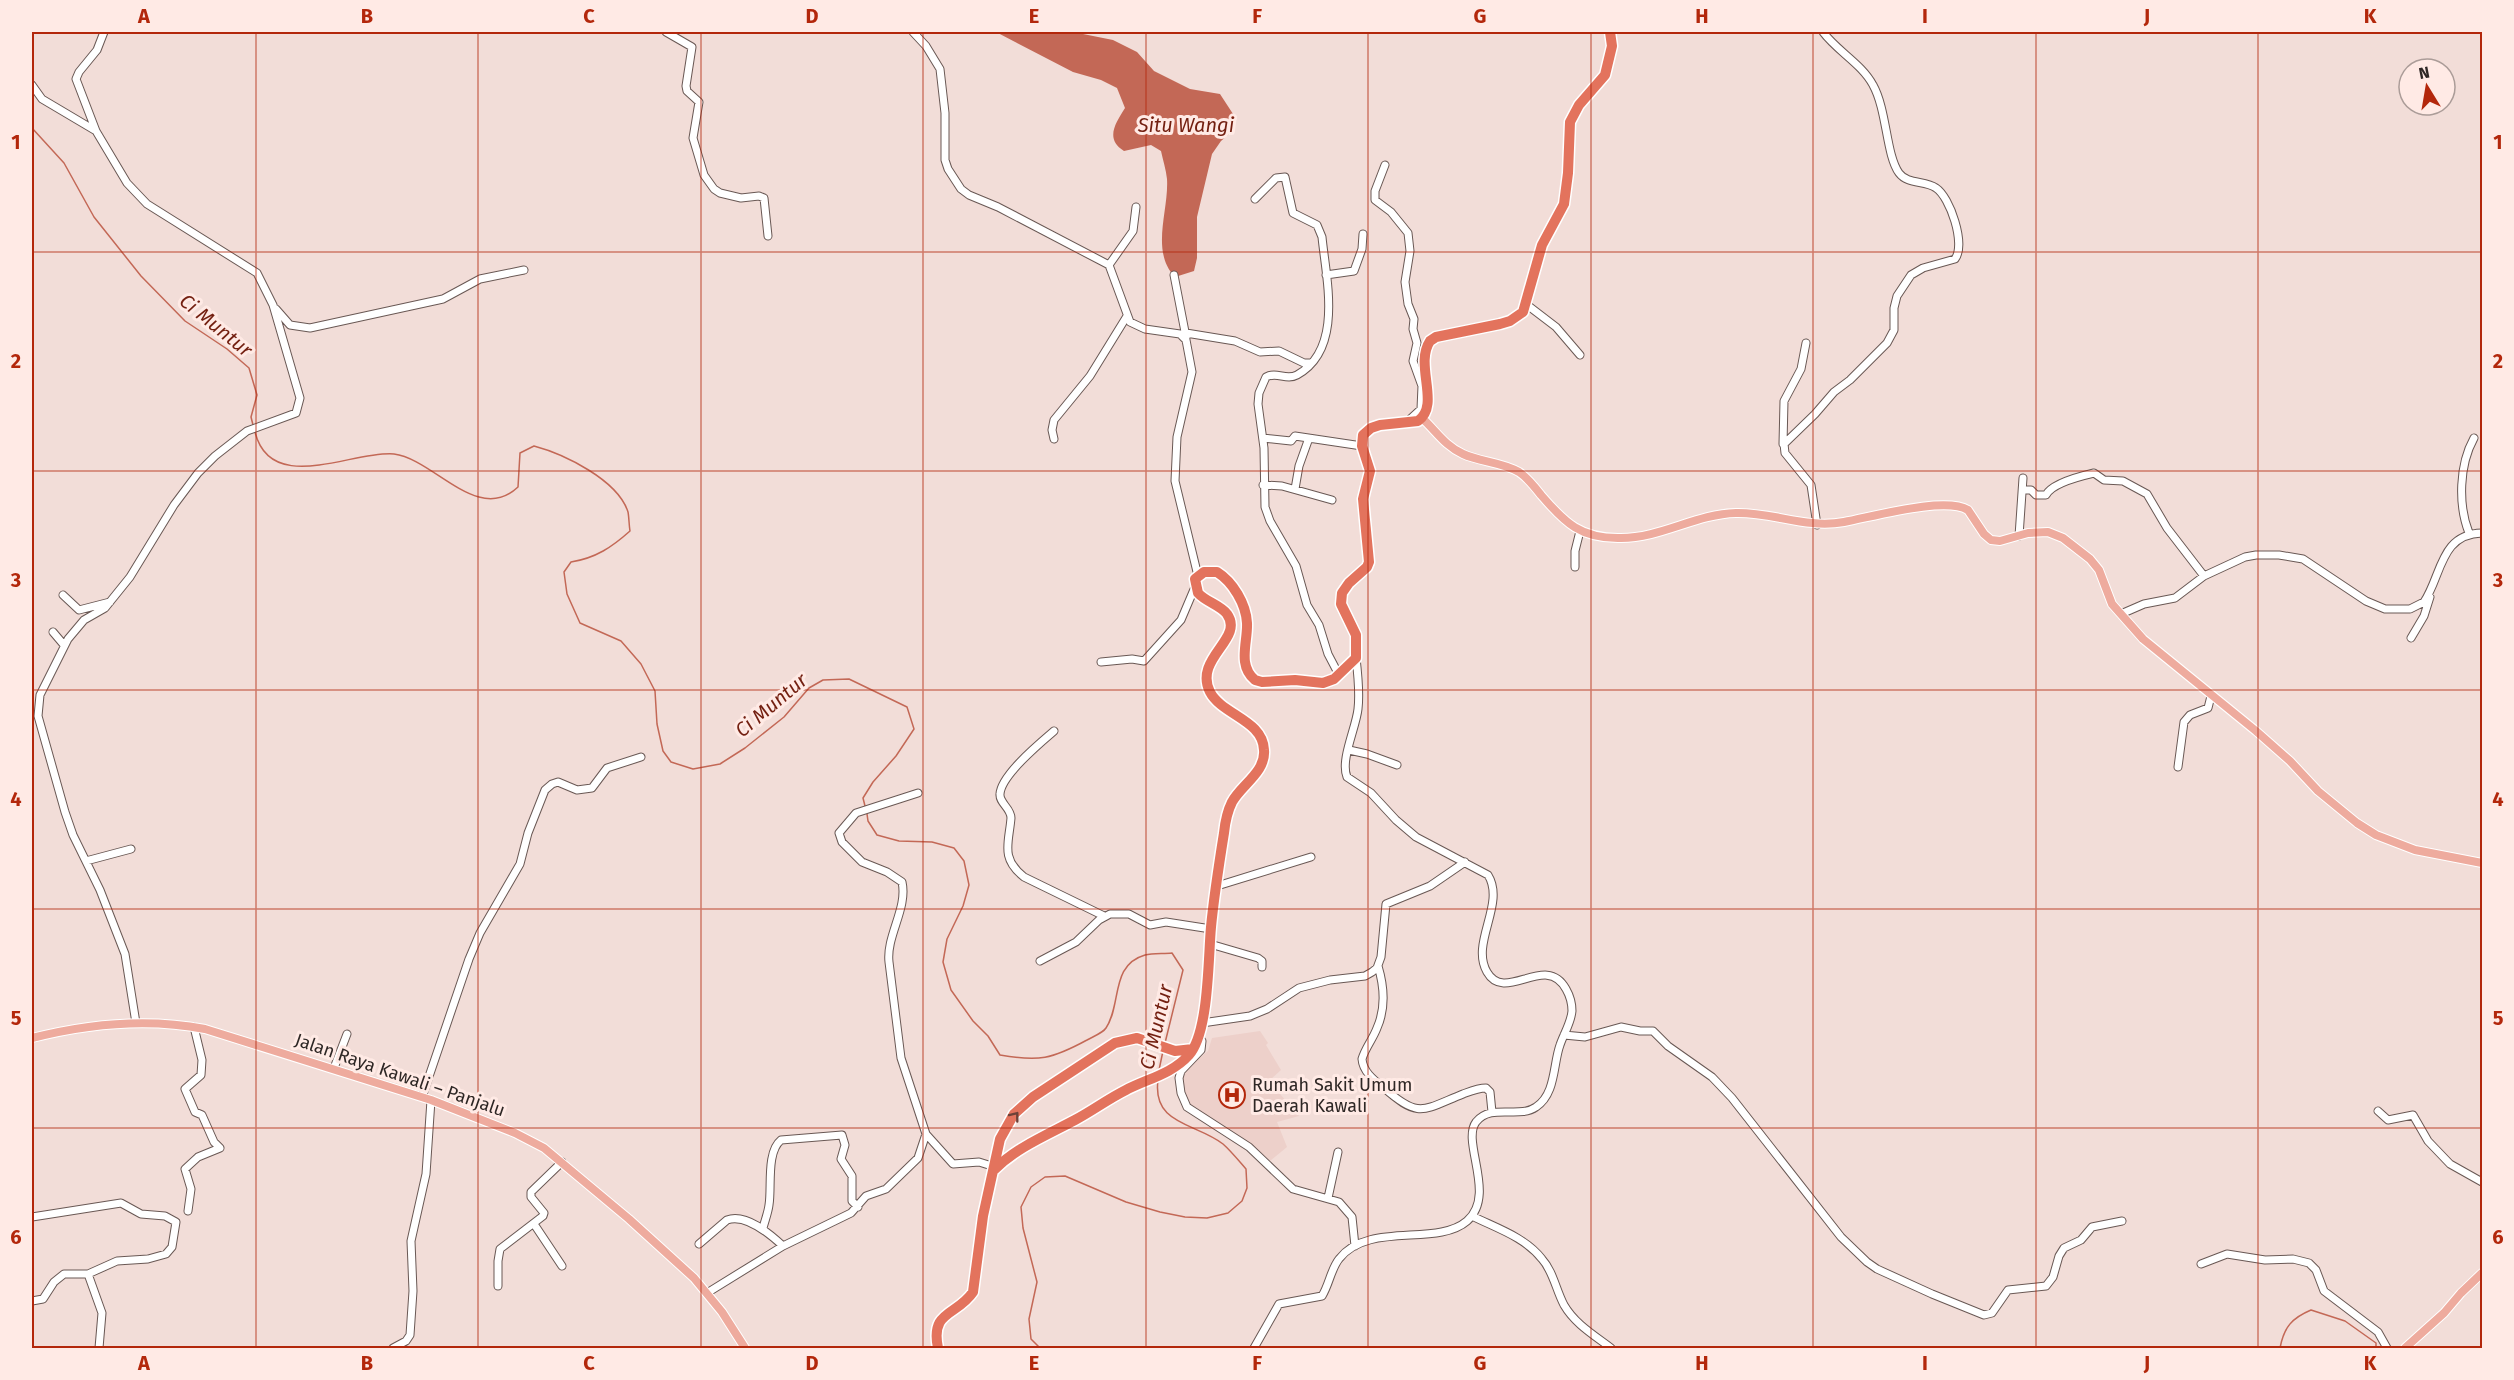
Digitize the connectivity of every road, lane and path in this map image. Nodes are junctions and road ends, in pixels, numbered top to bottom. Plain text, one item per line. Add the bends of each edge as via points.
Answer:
1 (104, 32) edge
2 (666, 32) edge
3 (914, 32) edge
4 (1610, 32) edge
5 (1823, 32) edge
6 (32, 85) edge
7 (96, 131) junction
8 (1385, 165) dead end
9 (1255, 199) dead end
10 (1136, 207) dead end
11 (1363, 234) dead end
12 (768, 236) dead end
13 (1108, 265) junction
14 (524, 270) dead end
15 (1174, 275) dead end
16 (1326, 275) junction
17 (1526, 304) junction
18 (273, 305) junction
19 (1127, 316) junction
20 (1186, 336) junction
21 (1806, 343) dead end
22 (1580, 356) dead end
23 (1310, 363) junction
24 (1422, 418) junction
25 (1406, 423) junction
26 (1263, 438) junction
27 (1309, 438) junction
28 (2474, 438) dead end
29 (1054, 440) dead end
30 (1362, 446) junction
31 (1783, 446) junction
32 (2023, 478) dead end
33 (1263, 485) junction
34 (1295, 489) junction
35 (2023, 490) junction
36 (1332, 500) dead end
37 (1817, 525) junction
38 (1580, 531) junction
39 (2469, 533) junction
40 (2482, 533) edge
41 (2019, 536) junction
42 (1575, 567) dead end
43 (1198, 576) junction
44 (2204, 576) junction
45 (1195, 587) junction
46 (2431, 592) junction
47 (63, 596) dead end
48 (110, 602) junction
49 (2121, 614) junction
50 (53, 632) dead end
51 (2411, 638) dead end
52 (64, 645) junction
53 (1356, 658) junction
54 (1101, 662) dead end
55 (1339, 675) junction
56 (2211, 696) junction
57 (1054, 731) dead end
58 (1348, 750) junction
59 (641, 757) dead end
60 (1397, 765) dead end
61 (2178, 767) dead end
62 (918, 794) dead end
63 (131, 849) dead end
64 (1311, 857) dead end
65 (86, 861) junction
66 (1465, 862) junction
67 (2482, 863) edge
68 (1216, 886) junction
69 (1104, 916) junction
70 (1211, 929) junction
71 (1210, 944) junction
72 (1040, 961) dead end
73 (1378, 966) junction
74 (1262, 967) dead end
75 (136, 1023) junction
76 (1202, 1023) junction
77 (194, 1027) junction
78 (347, 1034) dead end
79 (1564, 1035) junction
80 (1198, 1037) junction
81 (32, 1038) edge
82 (1194, 1049) junction
83 (334, 1068) junction
84 (426, 1099) junction
85 (2378, 1111) dead end
86 (1492, 1112) junction
87 (926, 1134) junction
88 (1338, 1152) dead end
89 (561, 1162) junction
90 (995, 1168) junction
91 (2482, 1182) edge
92 (1328, 1198) junction
93 (858, 1207) junction
94 (188, 1210) dead end
95 (1472, 1216) junction
96 (32, 1217) edge
97 (2122, 1221) dead end
98 (534, 1224) junction
99 (763, 1228) junction
100 (699, 1244) dead end
101 (783, 1246) junction
102 (1355, 1246) junction
103 (2201, 1264) dead end
104 (562, 1266) dead end
105 (2482, 1273) edge
106 (88, 1274) junction
107 (498, 1286) dead end
108 (707, 1293) junction
109 (32, 1301) edge
110 (99, 1348) edge
111 (393, 1348) edge
112 (745, 1348) edge
113 (938, 1348) edge
114 (1254, 1348) edge
115 (1611, 1348) edge
116 (2387, 1348) edge
117 (2405, 1348) edge

1 - 7 street via 97,50 76,79
2 - 12 street via 692,47 686,86 699,102 693,138 704,175 720,193 764,198
3 - 13 street via 940,69 945,160 961,189
4 - 17 highway via 1612,46 1605,75 1570,122 1566,195 1542,245
5 - 31 street via 1874,85 1897,170 1908,179 1940,191 1958,227 1960,249 1953,260 1911,275 1897,296 1894,330 1887,343
6 - 7 street via 42,99
7 - 18 street via 138,196 253,270
8 - 25 street via 1374,196 1408,233 1405,290 1414,319 1414,364 1422,389 1421,409
9 - 16 street via 1276,178 1285,177 1293,213 1314,223 1320,231
10 - 13 street via 1133,231
11 - 16 street via 1353,272
13 - 19 street
14 - 18 street via 480,279 443,299 310,328 290,325
15 - 20 street
16 - 23 street via 1328,324
17 - 22 street via 1556,327
17 - 24 highway via 1523,312 1510,321 1430,340 1423,359 1428,401
18 - 48 street via 300,404 296,413 247,431 215,456 192,481
19 - 20 street via 1135,326
19 - 29 street via 1090,376 1054,420
20 - 23 street via 1233,341 1260,352 1279,351
20 - 43 street via 1192,372 1177,437 1175,481
21 - 31 street via 1802,369 1784,401
23 - 26 street via 1295,376 1274,374 1266,378 1258,404
24 - 25 highway
24 - 38 main road via 1460,452 1520,473 1560,516
25 - 30 highway via 1371,428 1363,435
26 - 27 street
26 - 33 street
27 - 30 street
27 - 34 street
28 - 39 street via 2465,465 2462,506
30 - 53 highway via 1370,471 1363,499 1369,562 1344,588 1341,600 1356,635
31 - 37 street via 1790,461 1811,485
32 - 35 street
33 - 34 street
33 - 55 street via 1267,514 1296,566 1307,605
34 - 36 street
35 - 41 street
35 - 44 street via 2046,495 2050,488 2094,474 2104,480 2128,483 2150,497 2167,528
37 - 38 main road via 1734,513 1630,538
37 - 41 main road via 1948,504 1968,510 1991,540
38 - 42 street
39 - 40 street
39 - 46 street via 2445,555
41 - 49 main road via 2048,532 2063,538 2094,563 2108,596
43 - 45 highway
43 - 55 highway via 1217,572 1230,582 1246,617 1245,667 1255,680 1314,684
44 - 46 street via 2250,555 2279,555 2303,559 2366,601 2385,609 2419,606
44 - 49 street via 2178,597
45 - 54 street via 1181,620 1144,661
45 - 68 highway via 1231,622 1229,635 1212,657 1208,671 1211,693 1253,728 1264,750 1260,768 1228,811
46 - 51 street via 2427,609
47 - 48 street via 79,610
48 - 52 street via 82,622
49 - 56 main road via 2143,639
50 - 52 street
52 - 65 street via 40,695 38,716 68,822
53 - 55 highway
53 - 58 street via 1359,698
56 - 61 street via 2208,708 2190,715 2184,722
56 - 67 main road via 2256,731 2357,823 2415,850
57 - 69 street via 1012,770 1000,792 1011,815 1007,850 1016,871 1024,877
58 - 60 street
58 - 66 street via 1344,769 1347,777 1416,837
59 - 84 street via 607,768 592,788 578,790 558,782 545,790 520,864 469,959
62 - 87 street via 859,812 841,830 840,840 862,862 893,874 903,886 889,962 901,1058
63 - 65 street
64 - 68 street
65 - 75 street via 125,954
66 - 73 street via 1430,886 1386,904
66 - 79 street via 1486,872 1493,885 1482,957 1486,972 1503,982 1548,974 1559,980 1572,1008
68 - 70 highway
69 - 70 street via 1129,914 1150,925 1166,922
69 - 72 street via 1076,942
70 - 71 highway
71 - 74 street via 1258,958
71 - 76 highway
73 - 76 street via 1365,976 1299,987 1250,1016
73 - 86 street via 1383,1002 1380,1022 1362,1059 1368,1073 1400,1103 1413,1109 1486,1088
75 - 77 main road, Jalan Raya Kawali – Panjalu
75 - 81 main road, Jalan Raya Kawali – Panjalu via 62,1030
76 - 80 highway
77 - 83 main road, Jalan Raya Kawali – Panjalu
77 - 94 street via 202,1056 201,1075 185,1089 195,1112 202,1115 220,1148 198,1157 185,1169 191,1192
78 - 83 street
79 - 86 street via 1550,1088 1541,1103 1529,1110
79 - 97 street via 1586,1037 1621,1027 1653,1031 1712,1077 1732,1098 1841,1237 1867,1262 1984,1315 1992,1313 2008,1290 2046,1286 2064,1248 2081,1240 2092,1227
80 - 82 highway
80 - 92 street via 1201,1050 1179,1078 1187,1107 1241,1142 1293,1189
82 - 90 highway via 1173,1069 1127,1089 1017,1151
90 -> 82 highway via 1000,1139 1014,1114 1103,1049 1141,1039 1169,1050
83 - 84 main road, Jalan Raya Kawali – Panjalu
84 - 89 main road, Jalan Raya Kawali – Panjalu via 515,1133
84 - 111 street via 426,1174 411,1241 410,1335
85 - 91 street via 2388,1120 2413,1115 2428,1141 2450,1164
86 - 95 street via 1480,1118 1472,1129 1479,1186
87 - 90 street via 953,1164 979,1162
87 - 93 street via 918,1158 887,1188 866,1196
88 - 92 street
89 - 98 street via 531,1192 544,1213
89 - 108 main road, Jalan Raya Kawali – Panjalu
90 - 113 highway via 983,1216 973,1292 940,1319
92 - 102 street via 1340,1202 1352,1217
93 - 99 street via 852,1200 850,1172 841,1159 845,1143 842,1135 781,1140 775,1147 770,1203
93 - 101 street
95 - 102 street via 1452,1230 1400,1235
95 - 115 street via 1507,1232 1537,1253 1574,1318
96 - 106 street via 120,1203 141,1214 165,1216 176,1222 172,1247 166,1254 144,1260 118,1260
98 - 104 street
98 - 107 street via 500,1249
99 - 100 street via 730,1219
99 - 101 street
101 - 108 street
102 - 114 street via 1338,1260 1322,1296 1277,1306
103 - 116 street via 2227,1254 2309,1263 2324,1291 2378,1332
105 - 117 main road
106 - 109 street via 64,1274 43,1299
106 - 110 street via 102,1314
108 - 112 main road, Jalan Raya Kawali – Panjalu

